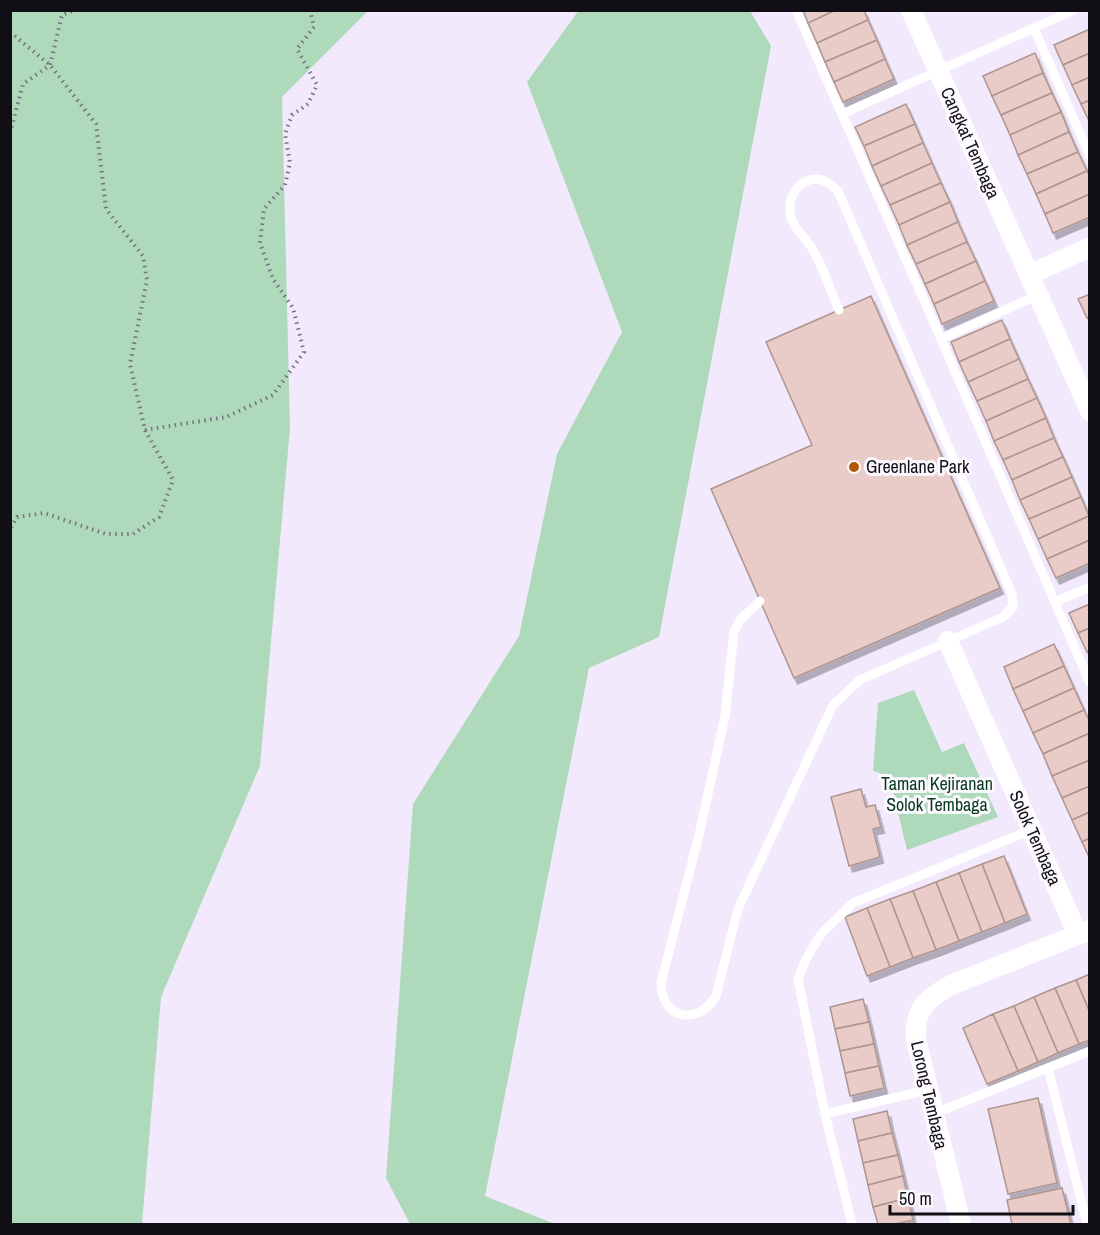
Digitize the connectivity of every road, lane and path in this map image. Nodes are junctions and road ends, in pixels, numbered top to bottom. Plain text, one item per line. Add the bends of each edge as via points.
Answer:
1 (75, 10) edge
2 (310, 10) edge
3 (796, 10) edge
4 (911, 10) edge
5 (1074, 10) edge
6 (1034, 28) junction
7 (10, 32) edge
8 (50, 65) junction
9 (939, 72) junction
10 (842, 114) junction
11 (10, 133) edge
12 (1089, 156) edge
13 (1089, 247) edge
14 (1029, 274) junction
15 (1038, 295) junction
16 (839, 310) dead end
17 (941, 339) junction
18 (1089, 411) edge
19 (145, 430) junction
20 (10, 529) edge
21 (1089, 586) edge
22 (760, 602) dead end
23 (1055, 602) junction
24 (948, 641) junction
25 (1089, 683) edge
26 (1031, 830) junction
27 (1084, 933) edge
28 (1089, 1051) edge
29 (1048, 1068) junction
30 (927, 1090) junction
31 (825, 1114) junction
32 (933, 1114) junction
33 (852, 1224) edge
34 (961, 1224) edge
35 (1087, 1224) edge

1 - 8 path via 62,15
2 - 19 path via 314,27 297,49 317,84 308,104 292,115 285,134 290,164 285,185 264,209 260,243 273,279 293,308 304,352 273,395 225,417
3 - 10 lane
4 - 9 street, Cangkat Tembaga
5 - 6 lane
6 - 9 lane
6 - 12 lane
7 - 8 path
8 - 11 path via 23,84
8 - 19 path via 96,124 106,209 143,256 147,280 130,364
9 - 10 lane
9 - 14 street, Cangkat Tembaga
10 - 17 lane
13 - 14 street
14 - 15 street, Cangkat Tembaga
15 - 17 lane
15 - 18 street, Cangkat Tembaga
16 - 24 lane via 813,249 789,211 795,189 818,179 838,191 1012,594 1013,607 1003,617
17 - 23 lane
19 - 20 path via 173,480 159,517 133,534 105,534 44,513 17,517
21 - 23 lane
22 - 24 lane via 741,619 734,632 722,727 661,983 661,993 669,1007 679,1014 700,1014 716,996 738,909 833,705 860,680
23 - 25 lane
24 - 26 street, Solok Tembaga
26 - 27 street, Solok Tembaga
26 - 31 lane via 853,903 821,934 798,979
27 - 30 street, Lorong Tembaga via 933,995 919,1011 915,1023
28 - 29 lane
29 - 32 lane
29 - 35 lane
30 - 31 lane
30 - 32 street, Lorong Tembaga
31 - 33 lane
32 - 34 street, Lorong Tembaga

